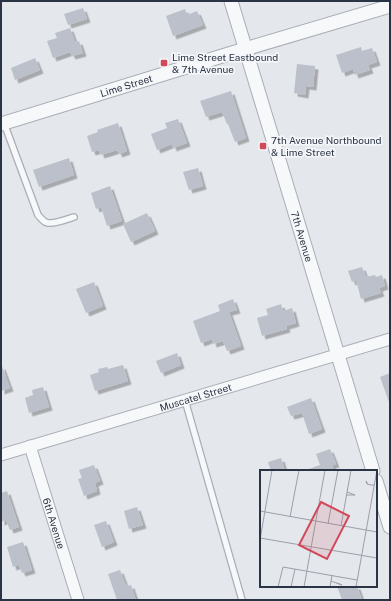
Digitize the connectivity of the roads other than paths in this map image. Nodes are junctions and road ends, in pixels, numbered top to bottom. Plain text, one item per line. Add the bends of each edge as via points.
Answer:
1 (231, 1) edge
2 (390, 6) edge
3 (246, 49) junction
4 (3, 123) edge
5 (74, 217) dead end
6 (390, 339) edge
7 (338, 355) junction
8 (186, 400) junction
9 (30, 446) junction
10 (1, 455) edge
11 (373, 470) edge
12 (377, 484) edge
13 (390, 527) edge
14 (78, 600) edge
15 (242, 600) edge

1 - 3 street, 7th Avenue
2 - 3 street, Lime Street
3 - 4 street, Lime Street
3 - 7 street, 7th Avenue
4 - 5 lane via 38,215 49,223
6 - 7 street, Muscatel Street
7 - 8 street, Muscatel Street
7 - 11 street, 7th Avenue
8 - 9 street, Muscatel Street
8 - 15 lane
9 - 10 street, Muscatel Street
9 - 14 street, 6th Avenue
12 - 13 street

